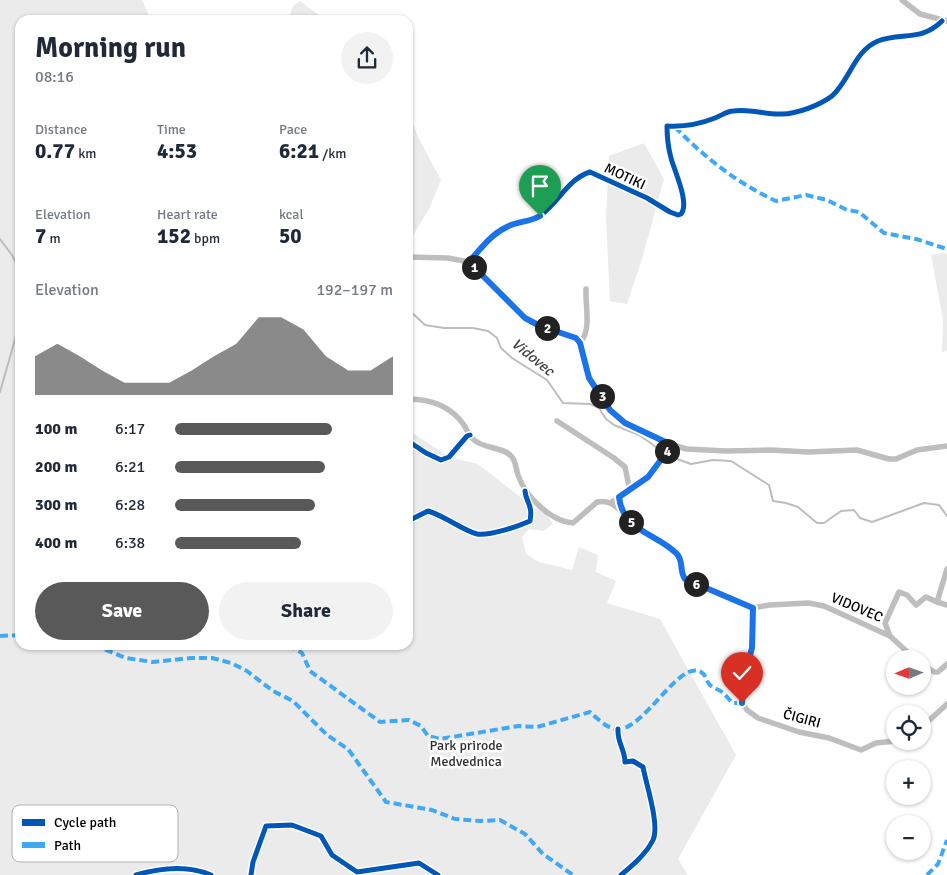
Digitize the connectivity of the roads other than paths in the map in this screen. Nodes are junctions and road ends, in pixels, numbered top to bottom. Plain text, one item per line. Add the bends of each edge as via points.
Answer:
1 (902, 0) edge
2 (944, 21) edge
3 (413, 257) edge
4 (469, 262) junction
5 (586, 289) dead end
6 (580, 343) junction
7 (413, 399) edge
8 (557, 421) dead end
9 (947, 446) edge
10 (668, 450) junction
11 (630, 491) junction
12 (619, 497) junction
13 (610, 503) junction
14 (620, 509) junction
15 (947, 569) edge
16 (938, 602) junction
17 (947, 605) edge
18 (753, 608) junction
19 (890, 636) junction
20 (905, 650) edge
21 (947, 664) edge
22 (931, 670) edge
23 (947, 704) edge
24 (931, 719) edge
25 (886, 742) edge

1 - 2 street via 920,14
2 - 4 street, MOTIKI via 922,34 878,41 860,55 831,96 800,111 780,115 732,111 688,126 667,126 669,151 678,174 684,205 681,214 670,212 590,172 572,182 540,216 529,222 507,226 489,239
3 - 4 street
4 - 6 street via 525,318 576,338
5 - 6 street via 588,326
6 - 10 street via 589,378 610,410
7 - 13 street via 442,404 475,441 509,454 514,459 525,490 538,504 567,522 573,523 597,502
8 - 11 street via 625,467
9 - 10 street via 917,450 896,459 857,450
10 - 11 street via 648,477
11 - 12 street
12 - 13 street
12 - 14 street
13 - 14 street
14 - 18 street via 635,527 664,544 682,560 685,579
15 - 16 street
16 - 17 street
16 - 19 street via 926,598 914,605 899,592 885,623
18 - 19 street, VIDOVEC via 815,604
18 - 25 street, ČIGIRI via 752,648 742,687 742,703 747,710 758,718 854,749
19 - 20 street, VIDOVEC
21 - 22 street via 938,672
23 - 24 street

